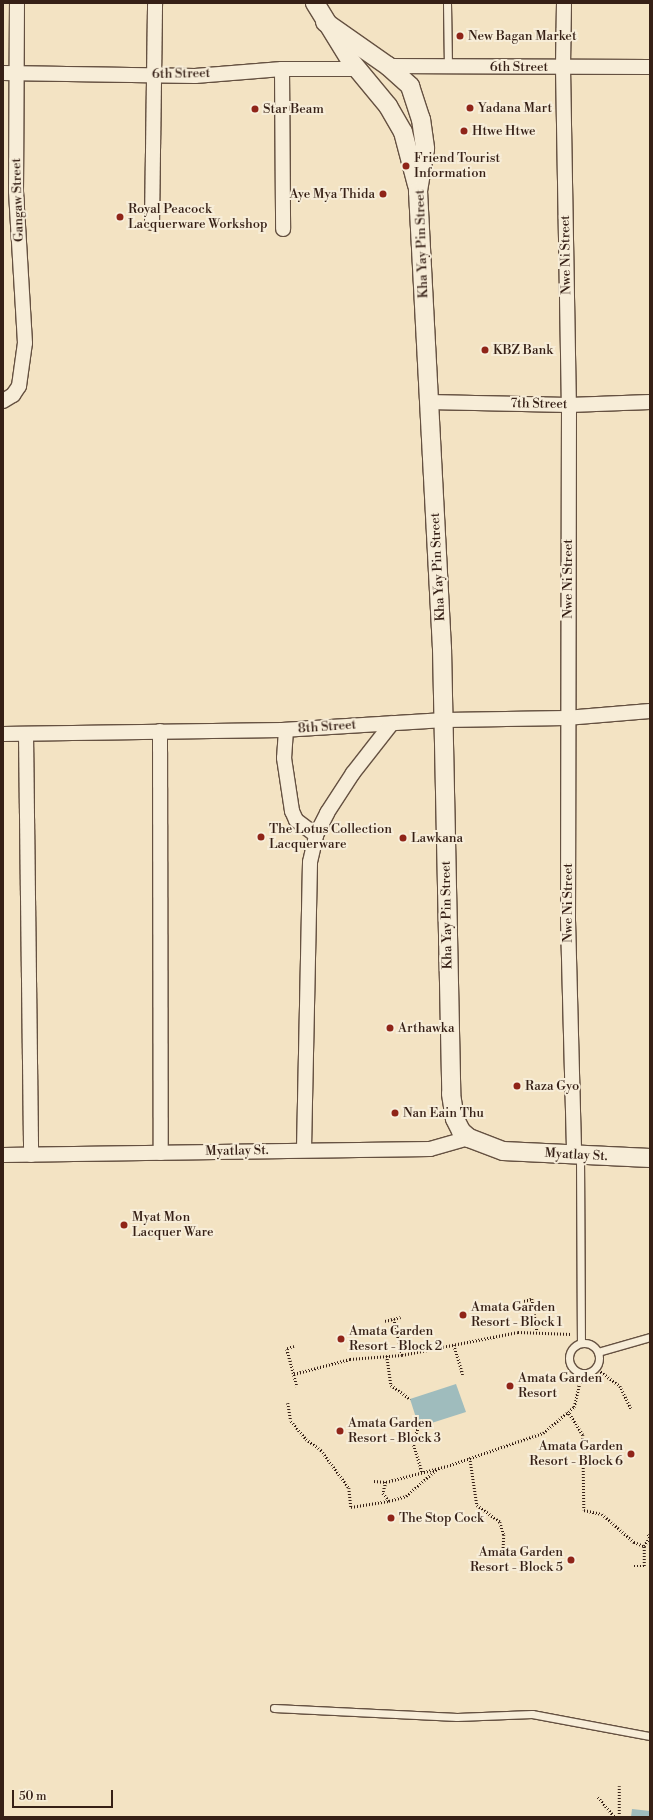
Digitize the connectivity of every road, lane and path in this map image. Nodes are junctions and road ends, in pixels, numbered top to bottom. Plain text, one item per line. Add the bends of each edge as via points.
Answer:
1 (17, 3) edge
2 (155, 3) edge
3 (314, 3) edge
4 (447, 3) edge
5 (564, 3) edge
6 (325, 22) junction
7 (388, 66) junction
8 (563, 67) junction
9 (650, 67) edge
10 (448, 68) junction
11 (282, 69) junction
12 (358, 70) junction
13 (3, 72) edge
14 (17, 72) junction
15 (156, 75) junction
16 (418, 191) junction
17 (152, 223) dead end
18 (283, 229) dead end
19 (8, 398) edge
20 (428, 402) junction
21 (650, 402) edge
22 (569, 405) junction
23 (650, 711) edge
24 (566, 718) junction
25 (445, 720) junction
26 (392, 723) junction
27 (286, 730) junction
28 (160, 731) junction
29 (3, 734) edge
30 (26, 734) junction
31 (316, 835) junction
32 (469, 1138) junction
33 (304, 1149) junction
34 (161, 1153) junction
35 (3, 1155) edge
36 (31, 1155) junction
37 (577, 1156) junction
38 (650, 1158) edge
39 (524, 1301) dead end
40 (401, 1317) dead end
41 (394, 1319) junction
42 (385, 1321) dead end
43 (537, 1332) junction
44 (581, 1334) junction
45 (650, 1337) edge
46 (581, 1343) junction
47 (454, 1345) junction
48 (294, 1346) dead end
49 (598, 1352) junction
50 (402, 1355) junction
51 (387, 1356) junction
52 (596, 1368) junction
53 (582, 1373) junction
54 (294, 1374) junction
55 (463, 1375) dead end
56 (297, 1387) dead end
57 (410, 1399) dead end
58 (288, 1403) dead end
59 (631, 1409) dead end
60 (568, 1411) junction
61 (419, 1427) dead end
62 (470, 1458) junction
63 (437, 1469) junction
64 (422, 1472) junction
65 (374, 1481) dead end
66 (386, 1482) junction
67 (388, 1501) junction
68 (648, 1534) dead end
69 (644, 1546) junction
70 (497, 1553) dead end
71 (503, 1553) junction
72 (508, 1553) dead end
73 (634, 1566) dead end
74 (274, 1708) dead end
75 (650, 1736) edge
76 (619, 1786) dead end
77 (598, 1797) dead end
78 (615, 1817) edge
79 (619, 1817) edge

1 - 14 street, Gangaw Street
2 - 15 street
3 - 6 street, Kha Yay Pin Street
4 - 10 lane
5 - 8 street, Nwe Ni Street
6 - 7 street, Kha Yay Pin Street
6 - 12 street
7 - 10 street, 6th Street
7 - 16 street, Kha Yay Pin Street via 410,86 421,119 425,149
8 - 9 street, 6th Street
8 - 10 street, 6th Street
8 - 22 street, Nwe Ni Street
11 - 12 street, 6th Street
11 - 15 street, 6th Street via 195,76
11 - 18 street
12 - 16 street via 388,106 403,132
13 - 14 street, 6th Street
14 - 15 street, 6th Street
14 - 19 street, Gangaw Street via 16,191 25,343 19,386
15 - 17 street
16 - 20 street, Kha Yay Pin Street
20 - 22 street, 7th Street
20 - 25 street, Kha Yay Pin Street
21 - 22 street, 7th Street
22 - 24 street, Nwe Ni Street
23 - 24 street, 8th Street
24 - 25 street, 8th Street
24 - 37 street, Nwe Ni Street via 568,920
25 - 26 street, 8th Street
25 - 32 street, Kha Yay Pin Street via 451,1094 456,1119 461,1131
26 - 27 street, 8th Street
26 - 31 street via 353,773 326,813
27 - 28 street, 8th Street
27 - 31 street via 284,758 292,811 296,820
28 - 30 street, 8th Street
28 - 34 street
29 - 30 street, 8th Street
30 - 36 street
31 - 33 street via 310,862
32 - 33 street, Myatlay St. via 430,1149
32 - 37 street, Myatlay St. via 503,1151
33 - 34 street, Myatlay St.
34 - 36 street, Myatlay St.
35 - 36 street, Myatlay St.
37 - 38 street, Myatlay St.
37 - 44 lane
39 - 43 path via 532,1299
40 - 41 path
41 - 42 path
41 - 50 path
43 - 44 path
43 - 47 path via 518,1332
44 - 46 lane
45 - 49 lane
46 - 49 lane via 591,1344
46 - 53 lane via 572,1348 568,1359 572,1368
47 - 50 path
47 - 55 path
48 - 54 path via 287,1349
49 - 52 lane
50 - 51 path
51 - 54 path via 350,1359
51 - 57 path via 391,1385
52 - 53 lane
52 - 59 path via 620,1386
53 - 60 path via 574,1407
54 - 56 path
58 - 67 path via 291,1421 306,1439 321,1450 349,1488 351,1507
60 - 62 path via 543,1433
60 - 69 path via 583,1435 584,1510 602,1514 634,1542
61 - 64 path via 414,1442
62 - 63 path
62 - 71 path via 477,1505 500,1522 504,1535
63 - 64 path
63 - 67 path via 406,1496
64 - 66 path
65 - 66 path
66 - 67 path via 383,1493
68 - 69 path via 649,1538
69 - 73 path via 644,1566
70 - 71 path
71 - 72 path
74 - 75 lane via 456,1717 532,1714
76 - 79 path
77 - 78 path

